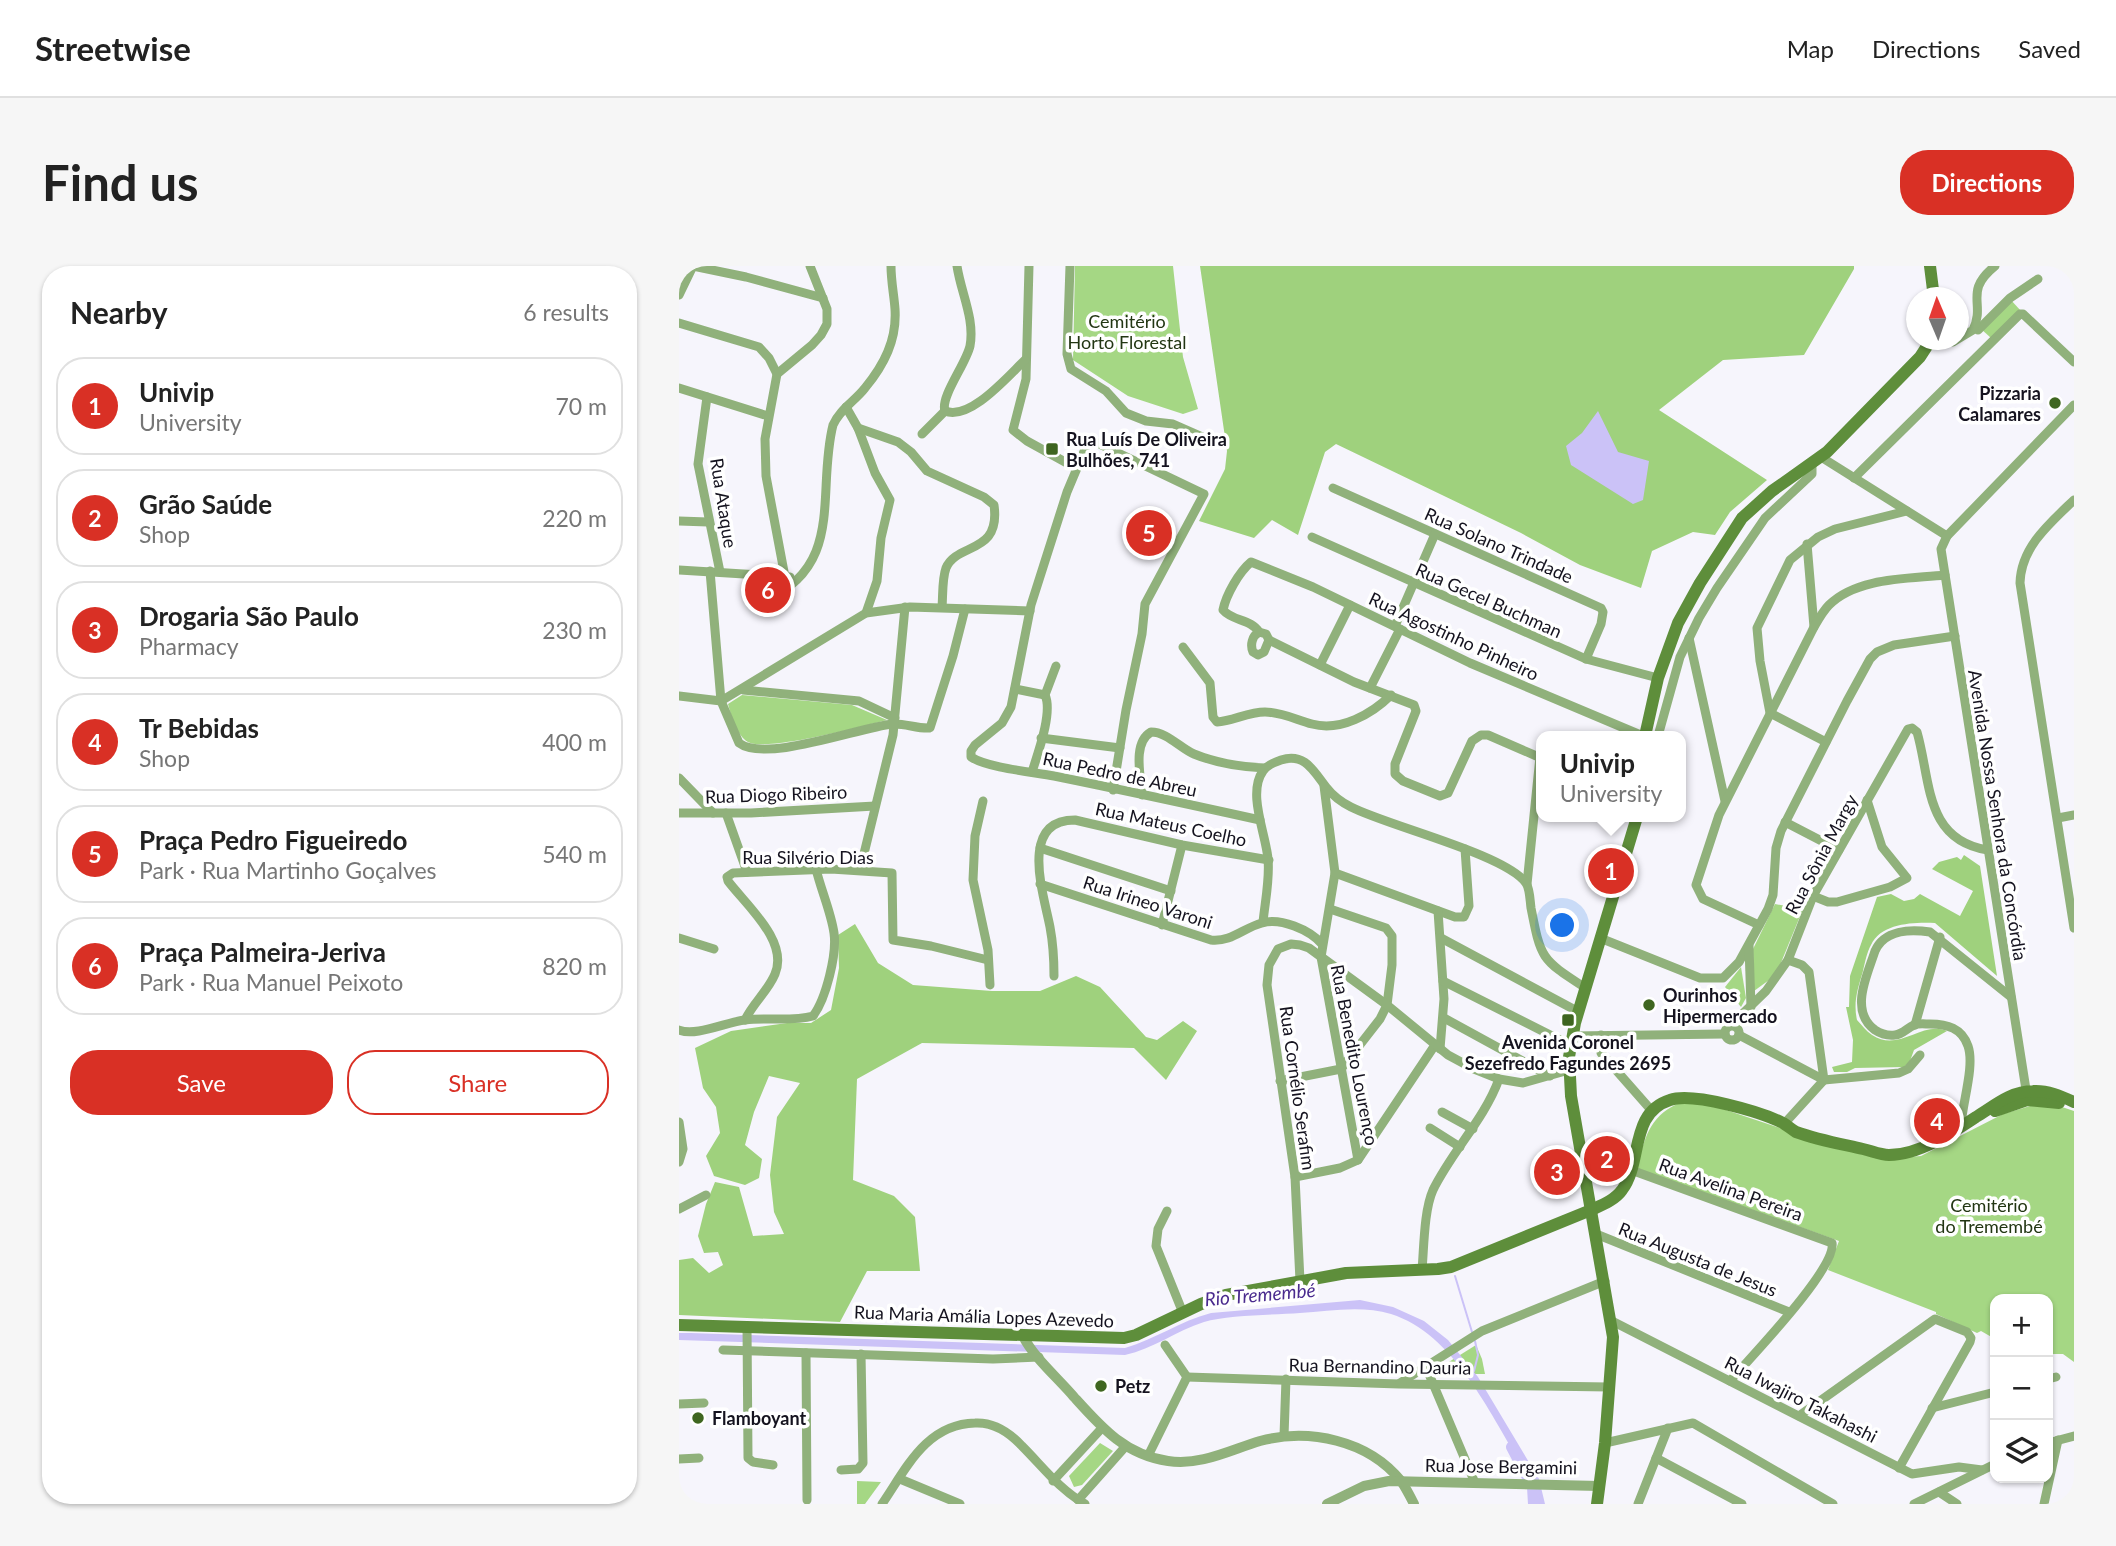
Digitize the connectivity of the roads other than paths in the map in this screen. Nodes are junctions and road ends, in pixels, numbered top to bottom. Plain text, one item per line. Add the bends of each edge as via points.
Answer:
1 (693, 266) edge
2 (810, 266) edge
3 (891, 266) edge
4 (957, 266) edge
5 (1029, 266) edge
6 (1070, 266) edge
7 (1930, 266) edge
8 (1995, 266) edge
9 (2067, 266) edge
10 (2074, 275) edge
11 (2038, 279) dead end
12 (1933, 287) edge
13 (679, 295) edge
14 (823, 298) junction
15 (679, 323) edge
16 (1977, 328) junction
17 (1969, 333) edge
18 (1993, 339) junction
19 (1925, 350) edge
20 (1025, 360) junction
21 (2074, 362) edge
22 (777, 374) junction
23 (679, 388) edge
24 (707, 397) junction
25 (2074, 405) edge
26 (846, 407) junction
27 (945, 411) junction
28 (768, 416) junction
29 (858, 428) junction
30 (922, 434) dead end
31 (1214, 442) dead end
32 (1816, 461) junction
33 (1076, 468) junction
34 (1854, 478) junction
35 (1333, 488) dead end
36 (2074, 500) edge
37 (1907, 511) junction
38 (679, 520) edge
39 (708, 522) junction
40 (1435, 534) junction
41 (1947, 536) junction
42 (1312, 537) dead end
43 (1807, 544) junction
44 (679, 570) edge
45 (715, 572) junction
46 (754, 574) junction
47 (1945, 575) junction
48 (785, 577) junction
49 (799, 577) junction
50 (1415, 583) junction
51 (1350, 605) junction
52 (905, 607) junction
53 (942, 607) junction
54 (965, 609) junction
55 (1030, 611) junction
56 (866, 614) junction
57 (1397, 627) junction
58 (1814, 627) junction
59 (1259, 632) junction
60 (1955, 636) junction
61 (1689, 638) junction
62 (1269, 639) junction
63 (1183, 647) dead end
64 (1586, 659) junction
65 (1320, 665) junction
66 (1056, 667) dead end
67 (1658, 678) junction
68 (1370, 688) junction
69 (1015, 689) junction
70 (741, 690) junction
71 (1045, 695) junction
72 (1391, 695) junction
73 (679, 696) edge
74 (721, 701) junction
75 (1770, 713) junction
76 (895, 721) junction
77 (1632, 731) edge
78 (1645, 731) edge
79 (1659, 731) edge
80 (1041, 738) junction
81 (1826, 742) junction
82 (1120, 748) junction
83 (1536, 755) edge
84 (1265, 768) junction
85 (1033, 772) junction
86 (679, 778) edge
87 (1324, 785) junction
88 (1114, 790) junction
89 (1142, 795) junction
90 (1867, 800) junction
91 (983, 801) dead end
92 (1725, 801) junction
93 (1536, 802) edge
94 (875, 806) junction
95 (679, 813) edge
96 (713, 813) junction
97 (726, 813) junction
98 (2074, 816) edge
99 (2058, 817) junction
100 (1260, 820) junction
101 (1635, 822) edge
102 (1785, 822) junction
103 (1182, 845) junction
104 (1040, 848) junction
105 (1465, 849) junction
106 (1839, 849) junction
107 (1988, 850) junction
108 (1269, 860) junction
109 (816, 869) junction
110 (860, 870) junction
111 (747, 872) junction
112 (1335, 873) junction
113 (1041, 884) junction
114 (1527, 884) junction
115 (1171, 891) junction
116 (1813, 896) junction
117 (2072, 906) edge
118 (1330, 909) junction
119 (1437, 911) junction
120 (1263, 922) junction
121 (1162, 925) junction
122 (1759, 925) junction
123 (2074, 928) edge
124 (1940, 937) junction
125 (1441, 938) junction
126 (1599, 938) junction
127 (679, 939) edge
128 (1322, 944) junction
129 (1749, 946) junction
130 (714, 948) dead end
131 (1321, 957) junction
132 (988, 960) junction
133 (1788, 960) junction
134 (1053, 976) dead end
135 (1443, 981) junction
136 (989, 985) dead end
137 (1584, 988) junction
138 (2011, 997) junction
139 (1387, 1005) junction
140 (1751, 1007) junction
141 (1577, 1011) junction
142 (1444, 1018) junction
143 (745, 1020) junction
144 (1915, 1024) junction
145 (1731, 1025) junction
146 (681, 1032) edge
147 (1725, 1034) junction
148 (1601, 1035) junction
149 (1739, 1035) junction
150 (1571, 1041) junction
151 (1438, 1047) junction
152 (1920, 1055) dead end
153 (1341, 1069) junction
154 (1569, 1070) junction
155 (1550, 1076) junction
156 (1499, 1079) junction
157 (1824, 1080) junction
158 (1280, 1081) junction
159 (2027, 1096) junction
160 (2074, 1101) edge
161 (2074, 1108) edge
162 (1652, 1111) junction
163 (1442, 1112) dead end
164 (679, 1122) edge
165 (1784, 1124) junction
166 (1961, 1126) junction
167 (1430, 1128) dead end
168 (1473, 1129) junction
169 (1460, 1147) junction
170 (1358, 1160) junction
171 (679, 1162) edge
172 (1631, 1170) junction
173 (1295, 1177) junction
174 (706, 1195) dead end
175 (679, 1209) edge
176 (1591, 1210) junction
177 (1167, 1211) dead end
178 (1596, 1234) junction
179 (1422, 1270) junction
180 (1300, 1281) junction
181 (1605, 1281) junction
182 (1183, 1312) junction
183 (1789, 1312) junction
184 (1612, 1321) junction
185 (679, 1325) edge
186 (747, 1329) junction
187 (1025, 1339) junction
188 (1165, 1345) dead end
189 (748, 1346) junction
190 (723, 1350) dead end
191 (806, 1353) junction
192 (861, 1354) junction
193 (1037, 1355) junction
194 (1428, 1366) junction
195 (1187, 1377) junction
196 (1286, 1380) junction
197 (1730, 1381) junction
198 (1399, 1384) junction
199 (1434, 1385) junction
200 (1609, 1387) junction
201 (1990, 1393) edge
202 (704, 1403) dead end
203 (679, 1404) edge
204 (1932, 1408) junction
205 (1799, 1416) junction
206 (1102, 1428) junction
207 (1668, 1428) junction
208 (1284, 1436) junction
209 (2074, 1436) edge
210 (2058, 1440) junction
211 (2053, 1442) edge
212 (1605, 1443) junction
213 (1125, 1447) junction
214 (1148, 1456) junction
215 (699, 1458) dead end
216 (1656, 1458) junction
217 (679, 1459) edge
218 (773, 1465) dead end
219 (1990, 1466) edge
220 (1899, 1468) junction
221 (841, 1470) dead end
222 (1982, 1470) junction
223 (899, 1479) junction
224 (1053, 1481) junction
225 (1402, 1482) junction
226 (1475, 1483) junction
227 (1599, 1486) junction
228 (1939, 1492) junction
229 (807, 1500) dead end
230 (1082, 1502) edge
231 (882, 1504) edge
232 (960, 1504) edge
233 (1327, 1504) edge
234 (1414, 1504) edge
235 (1597, 1504) edge
236 (1638, 1504) edge
237 (1742, 1504) edge
238 (1833, 1504) edge
239 (1914, 1504) edge
240 (1957, 1504) edge
241 (2043, 1504) edge

1 - 13 street
1 - 14 street
2 - 14 street
3 - 26 street via 895,312 891,342 877,372
4 - 27 street via 968,309 970,346 944,400
5 - 20 street
6 - 31 street via 1067,354 1071,369 1106,391 1126,413 1173,424
7 - 12 main road
8 - 16 street via 1977,286
9 - 10 street
11 - 16 street
14 - 22 street via 828,314 821,335
15 - 22 street via 759,347
16 - 17 street
16 - 18 street
18 - 21 street via 2023,314
18 - 34 street
19 - 32 main road
20 - 27 street via 969,408
20 - 33 street via 1025,387 1013,430
22 - 28 street
23 - 24 street
24 - 28 street
24 - 39 street, Rua Ataque via 698,464
25 - 41 street
26 - 29 street
26 - 49 street via 831,430 821,542
27 - 30 street
28 - 48 street via 764,464
29 - 53 street via 898,442 927,471 994,505 987,539 947,566
29 - 56 street via 874,473 890,500 877,581
32 - 34 street
32 - 61 street via 1812,474 1758,527
32 - 67 main road via 1742,518 1688,603
33 - 55 street
33 - 82 street via 1093,440 1204,494 1145,604
34 - 37 street
35 - 40 street, Rua Solano Trindade
36 - 99 street via 2029,549 2020,575
37 - 41 street
37 - 43 street via 1849,524
38 - 39 street
39 - 45 street, Rua Ataque
40 - 50 street
40 - 64 street, Rua Solano Trindade via 1601,608 1601,624
41 - 47 street, Avenida Nossa Senhora da Concórdia via 1941,549
42 - 50 street, Rua Gecel Buchman
43 - 58 street
43 - 75 street via 1790,559 1757,628
44 - 45 street
45 - 46 street
45 - 74 street, Rua Ataque
46 - 48 street
46 - 49 street via 762,602 785,591
47 - 58 street via 1865,585 1830,604
47 - 60 street, Avenida Nossa Senhora da Concórdia
48 - 49 street
50 - 57 street
50 - 64 street, Rua Gecel Buchman
51 - 57 street, Rua Agostinho Pinheiro
51 - 59 street, Rua Agostinho Pinheiro via 1253,562 1243,570 1223,610
51 - 65 street
52 - 53 street
52 - 56 street
52 - 76 street
53 - 54 street
54 - 55 street
54 - 76 street via 932,726 926,729
55 - 69 street
56 - 70 street
57 - 68 street
57 - 77 street, Rua Agostinho Pinheiro
58 - 75 street
59 - 62 street
59 - 62 street via 1253,638 1255,654 1263,652
60 - 81 street via 1877,652
60 - 107 street, Avenida Nossa Senhora da Concórdia
61 - 79 street
61 - 92 street
62 - 65 street
63 - 72 street via 1210,683 1217,722 1265,712 1315,725 1335,725 1376,708
64 - 67 street, Rua Gecel Buchman
65 - 68 street
66 - 71 street
67 - 78 main road
68 - 72 street
69 - 71 street
69 - 85 street, Rua Pedro de Abreu via 1007,717 975,745 972,759
70 - 74 street
70 - 76 street via 859,701
71 - 80 street
72 - 83 street via 1414,705 1416,711 1394,770 1403,781 1434,794 1448,793 1472,741 1481,735
73 - 74 street
74 - 76 street, Rua Ataque via 739,743 755,750 790,747
75 - 81 street
75 - 92 street
76 - 94 street
80 - 82 street
80 - 85 street
81 - 102 street
82 - 88 street
84 - 87 street via 1297,758 1313,768
84 - 89 street via 1204,758 1151,732 1140,748
84 - 100 street via 1257,787
85 - 88 street, Rua Pedro de Abreu
86 - 96 street
87 - 105 street via 1351,807
87 - 112 street, Rua Benedito Lourenço
88 - 89 street, Rua Pedro de Abreu
89 - 100 street, Rua Pedro de Abreu
90 - 106 street, Rua Sônia Margy
90 - 107 street, Rua Sônia Margy via 1910,728 1917,732 1927,789 1938,816 1960,840
90 - 116 street via 1882,847 1907,878 1837,902
91 - 132 street via 975,836 973,880
92 - 122 street via 1696,885 1703,899
93 - 114 street
94 - 97 street, Rua Diogo Ribeiro
94 - 110 street
95 - 96 street, Rua Diogo Ribeiro
96 - 97 street, Rua Diogo Ribeiro
97 - 111 street
98 - 99 street
99 - 117 street
100 - 108 street
101 - 126 main road
102 - 106 street
102 - 122 street via 1776,848 1773,895
103 - 104 street, Rua Mateus Coelho via 1067,820 1053,825
103 - 108 street, Rua Mateus Coelho
103 - 115 street
104 - 113 street
104 - 115 street
105 - 114 street via 1505,867
105 - 119 street via 1467,915 1455,917
106 - 116 street, Rua Sônia Margy
107 - 138 street, Avenida Nossa Senhora da Concórdia
108 - 120 street
109 - 110 street, Rua Silvério Dias
109 - 111 street, Rua Silvério Dias
109 - 143 street via 834,939 818,1009 813,1016
110 - 132 street, Rua Silvério Dias via 892,873 893,940
111 - 143 street, Rua Silvério Dias via 727,878 771,936 778,953 775,975
112 - 118 street, Rua Benedito Lourenço
112 - 119 street
113 - 121 street, Rua Irineo Varoni
113 - 134 street via 1051,932
114 - 137 street via 1540,949 1553,967
115 - 121 street
116 - 133 street, Rua Sônia Margy
117 - 123 street
118 - 128 street, Rua Benedito Lourenço
118 - 139 street via 1390,932
119 - 125 street
120 - 121 street, Rua Irineo Varoni via 1220,941
120 - 128 street via 1291,926
122 - 129 street
124 - 138 street
124 - 144 street
124 - 144 street via 1919,930 1886,937 1879,943 1866,978 1861,1011 1871,1027 1897,1035
125 - 135 street
125 - 141 street
126 - 129 street via 1700,978 1723,978
126 - 137 main road
127 - 130 street
128 - 131 street, Rua Benedito Lourenço
129 - 140 street
131 - 139 street, Rua Cornélio Serafim
131 - 153 street, Rua Benedito Lourenço
131 - 158 street, Rua Cornélio Serafim via 1291,944 1278,949 1269,965 1267,985
132 - 136 street
133 - 140 street, Rua Sônia Margy
133 - 157 street via 1809,972
135 - 142 street
135 - 150 street
137 - 141 main road
138 - 159 street, Avenida Nossa Senhora da Concórdia
139 - 151 street, Rua Cornélio Serafim
139 - 153 street
140 - 145 street, Rua Sônia Margy
141 - 150 main road
142 - 151 street
142 - 155 street
143 - 146 street
144 - 166 street via 1950,1026 1966,1041 1970,1058
145 - 147 street, Rua Sônia Margy
145 - 149 street via 1738,1028
147 - 148 street
147 - 149 street via 1732,1040
148 - 150 street
148 - 162 street via 1601,1053
149 - 157 street
150 - 154 main road
151 - 156 street, Rua Cornélio Serafim
151 - 170 street
152 - 157 street via 1899,1073
153 - 158 street
153 - 170 street, Rua Benedito Lourenço
154 - 155 street
154 - 176 main road
155 - 156 street via 1523,1083
156 - 168 street
157 - 165 street
158 - 173 street, Rua Cornélio Serafim
159 - 160 main road via 2045,1092
159 - 161 main road
159 - 166 main road via 1992,1105
162 - 165 main road via 1668,1100 1691,1097
162 - 172 main road, Rua Maria Amália Lopes Azevedo via 1643,1124
163 - 168 street
164 - 171 street via 683,1149
165 - 166 main road via 1840,1136 1883,1154 1904,1153
167 - 169 street
168 - 169 street
169 - 179 street via 1430,1197
170 - 173 street
172 - 176 main road, Rua Maria Amália Lopes Azevedo via 1619,1194
172 - 183 street, Rua Avelina Pereira via 1832,1243 1819,1277
173 - 180 street, Rua Cornélio Serafim
174 - 175 street
176 - 178 main road
176 - 179 main road, Rua Maria Amália Lopes Azevedo via 1464,1262
177 - 182 street via 1156,1245
178 - 181 main road
178 - 183 street, Rua Augusta de Jesus
179 - 180 main road, Rua Maria Amália Lopes Azevedo via 1366,1271
180 - 182 main road, Rua Maria Amália Lopes Azevedo via 1226,1295
181 - 184 main road
181 - 194 street via 1482,1331
182 - 187 main road, Rua Maria Amália Lopes Azevedo via 1124,1338
183 - 197 street
184 - 197 street, Rua Iwajiro Takahashi
184 - 200 main road
185 - 186 main road, Rua Maria Amália Lopes Azevedo
186 - 187 main road, Rua Maria Amália Lopes Azevedo
186 - 189 street
187 - 193 street
188 - 195 street
189 - 190 street
189 - 191 street
189 - 218 street via 748,1458
191 - 192 street
191 - 229 street
192 - 193 street via 993,1359
192 - 221 street via 863,1463 858,1469
193 - 206 street
194 - 198 street
194 - 199 street
195 - 196 street, Rua Bernandino Dauria
195 - 214 street
196 - 198 street, Rua Bernandino Dauria
196 - 208 street
197 - 205 street, Rua Iwajiro Takahashi
198 - 199 street, Rua Bernandino Dauria
199 - 200 street, Rua Bernandino Dauria
199 - 226 street
200 - 212 main road
201 - 204 street
202 - 203 street
204 - 205 street via 1970,1342 1970,1335 1935,1318
204 - 220 street
205 - 220 street, Rua Iwajiro Takahashi
206 - 213 street
206 - 224 street
207 - 212 street
207 - 216 street
207 - 238 street via 1698,1424
208 - 214 street via 1196,1461 1171,1462
208 - 225 street via 1327,1438 1361,1449
209 - 210 street
210 - 211 street
210 - 241 street
212 - 227 main road
213 - 214 street
213 - 230 street
215 - 217 street
216 - 236 street
216 - 237 street
219 - 222 street
220 - 222 street, Rua Iwajiro Takahashi via 1912,1474 1959,1467
222 - 228 street
223 - 224 street via 936,1433 981,1422 1010,1434
223 - 231 street
223 - 232 street
224 - 230 street
225 - 226 street, Rua Jose Bergamini
225 - 233 street, Rua Jose Bergamini via 1364,1486
225 - 234 street
226 - 227 street, Rua Jose Bergamini
227 - 235 main road
228 - 239 street
228 - 240 street

